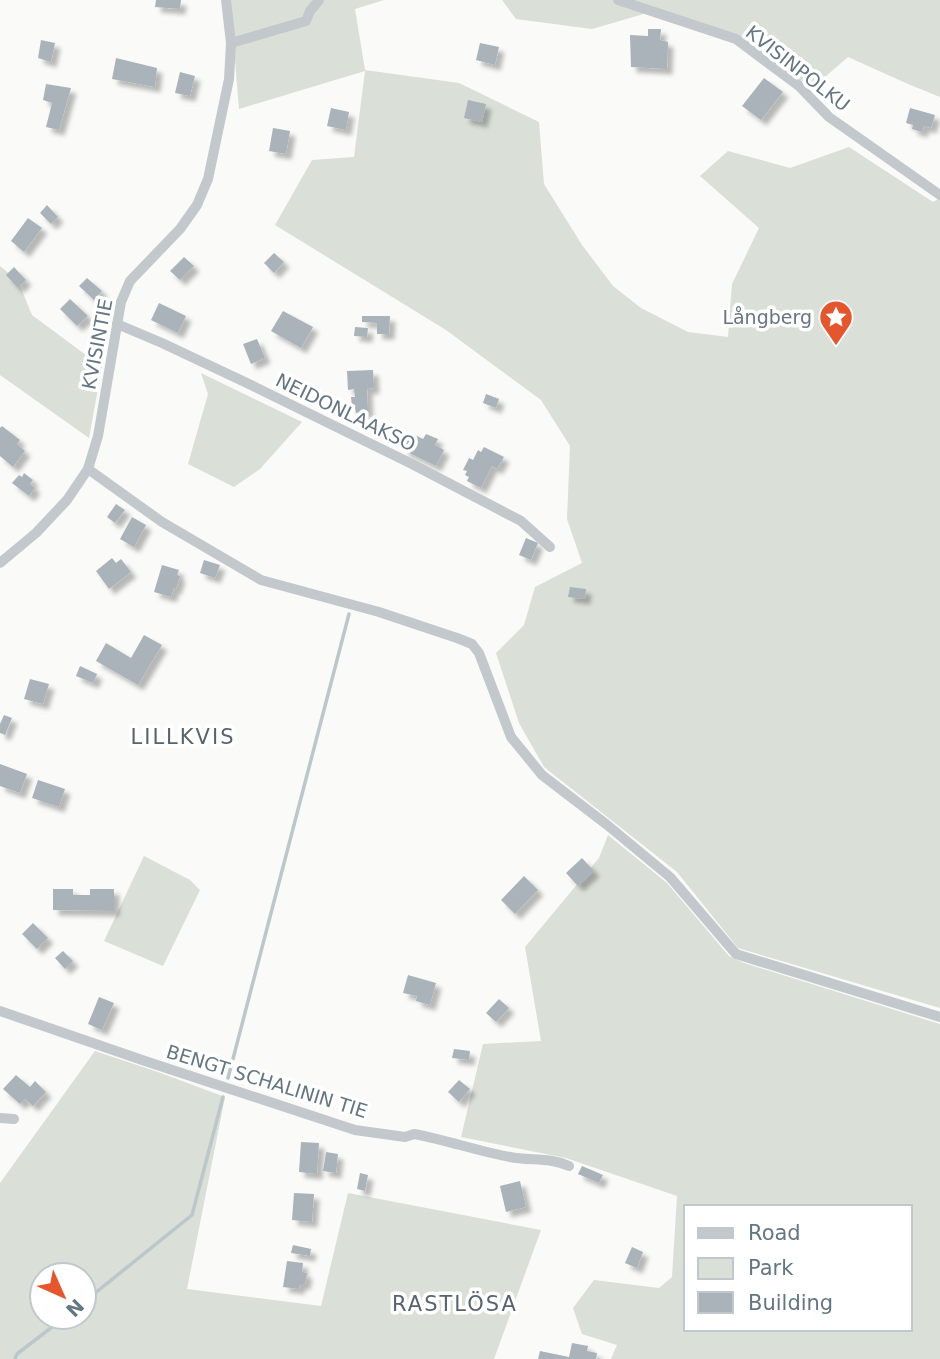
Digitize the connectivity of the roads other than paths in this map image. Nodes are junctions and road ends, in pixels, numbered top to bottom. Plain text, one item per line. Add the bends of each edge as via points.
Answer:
1 (226, 0) edge
2 (319, 0) edge
3 (618, 0) edge
4 (232, 43) junction
5 (940, 195) edge
6 (117, 324) junction
7 (88, 469) junction
8 (550, 547) dead end
9 (0, 563) edge
10 (0, 1011) edge
11 (940, 1017) edge
12 (0, 1118) edge
13 (15, 1119) dead end
14 (569, 1166) dead end

1 - 4 street, KVISINTIE
2 - 4 street via 306,21
3 - 5 street, KVISINPOLKU via 736,39 799,86 829,117
4 - 6 street, KVISINTIE via 208,179 180,229 130,281
6 - 7 street, KVISINTIE
6 - 8 street, NEIDONLAAKSO via 412,464 521,521
7 - 9 street, KVISINTIE via 67,500
7 - 11 street via 162,522 261,580 379,612 472,645 480,653 511,737 542,775 670,877 736,954
10 - 14 street, BENGT SCHALININ TIE via 355,1130 405,1138 414,1134
12 - 13 street

